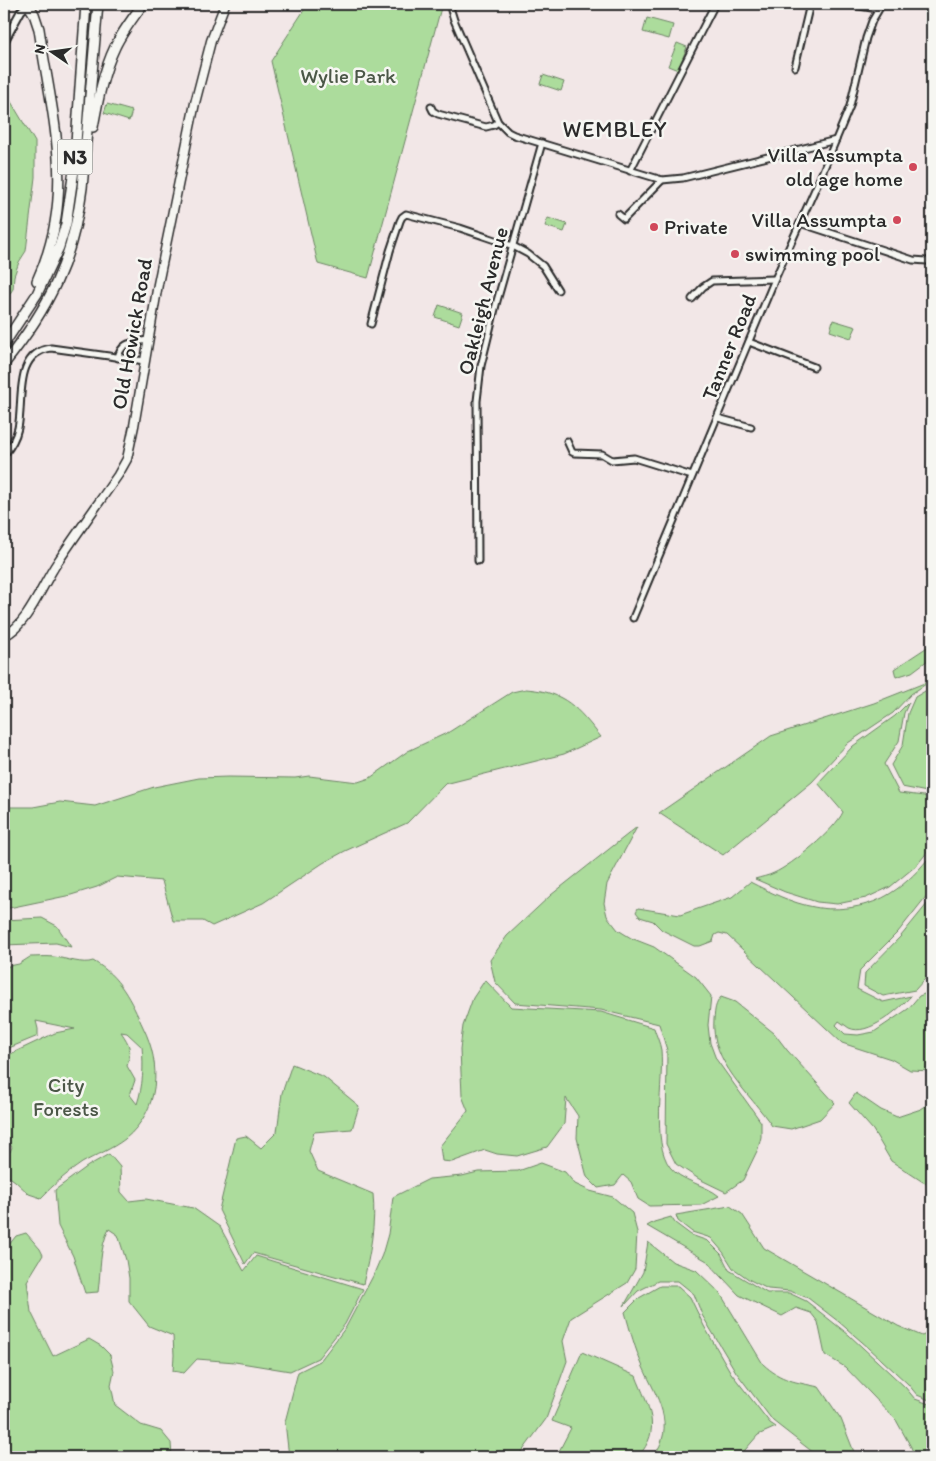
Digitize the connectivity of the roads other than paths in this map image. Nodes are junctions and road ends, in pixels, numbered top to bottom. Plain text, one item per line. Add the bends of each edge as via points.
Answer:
1 (28, 4) edge
2 (86, 4) edge
3 (98, 4) edge
4 (142, 4) edge
5 (225, 4) edge
6 (449, 4) edge
7 (715, 4) edge
8 (810, 4) edge
9 (847, 4) edge
10 (882, 4) edge
11 (878, 9) junction
12 (4, 42) edge
13 (795, 67) dead end
14 (431, 107) dead end
15 (498, 122) junction
16 (836, 140) junction
17 (542, 143) junction
18 (630, 171) junction
19 (662, 180) junction
20 (82, 188) junction
21 (618, 214) dead end
22 (800, 223) junction
23 (513, 246) junction
24 (932, 259) edge
25 (775, 279) junction
26 (558, 290) dead end
27 (692, 298) dead end
28 (371, 324) dead end
29 (4, 337) edge
30 (148, 340) junction
31 (749, 342) junction
32 (4, 344) edge
33 (118, 358) junction
34 (145, 361) junction
35 (4, 364) edge
36 (814, 367) dead end
37 (718, 418) junction
38 (751, 427) dead end
39 (567, 441) dead end
40 (4, 455) edge
41 (692, 476) junction
42 (478, 561) dead end
43 (632, 618) dead end
44 (4, 636) edge

1 - 12 street
1 - 29 highway via 39,29 57,138 60,177 48,255 24,308
2 - 32 highway, N3 via 70,200 59,247 32,302
3 - 20 highway, N3
4 - 20 highway via 115,46 106,69
5 - 30 main road, Old Howick Road via 211,41 195,103
6 - 15 street
7 - 18 street
8 - 13 street
9 - 11 street
10 - 11 street, Tanner Road
11 - 16 street, Tanner Road via 866,38 853,98
14 - 15 street via 438,114 479,125 489,127
15 - 17 street via 508,132
16 - 19 street via 683,178
16 - 22 street, Tanner Road
17 - 18 street
17 - 23 street, Oakleigh Avenue
18 - 19 street
19 - 21 street via 624,219
20 - 35 highway, N3 via 76,226 57,284
22 - 24 street via 913,260
22 - 25 street, Tanner Road
23 - 26 street via 543,266
23 - 28 street via 460,228 404,215 390,251
23 - 42 street, Oakleigh Avenue via 487,338 478,389
25 - 27 street via 712,281
25 - 31 street, Tanner Road
30 - 33 street via 124,346
30 - 34 main road, Old Howick Road
31 - 36 street
31 - 37 street, Tanner Road
33 - 34 street
33 - 40 street via 51,348 32,358 23,374 18,428
34 - 44 main road, Old Howick Road via 124,466 56,565 23,620
37 - 38 street
37 - 41 street, Tanner Road
39 - 41 street via 574,453 602,454 612,460 634,458
41 - 43 street, Tanner Road

